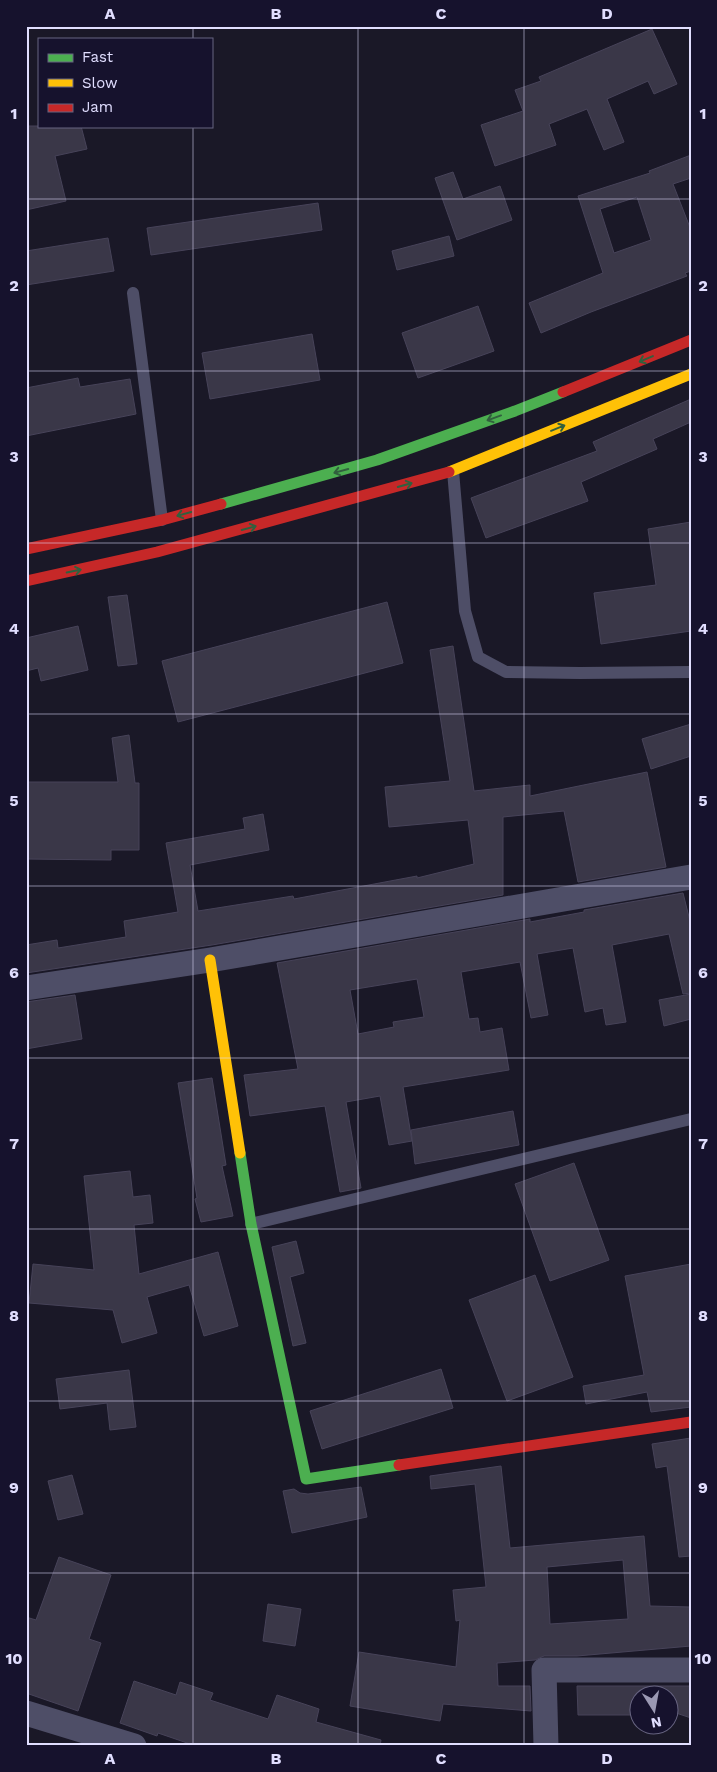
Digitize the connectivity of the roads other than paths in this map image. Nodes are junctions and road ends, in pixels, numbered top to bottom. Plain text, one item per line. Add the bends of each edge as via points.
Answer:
1 (133, 293) dead end
2 (691, 340) edge
3 (691, 374) edge
4 (380, 468) junction
5 (453, 471) junction
6 (387, 490) junction
7 (162, 520) junction
8 (26, 549) edge
9 (26, 581) edge
10 (691, 672) edge
11 (691, 877) edge
12 (210, 960) junction
13 (26, 988) edge
14 (691, 1119) edge
15 (251, 1224) junction
16 (691, 1422) edge
17 (691, 1670) edge
18 (26, 1713) edge
19 (134, 1746) edge
20 (546, 1746) edge

1 - 7 lane
2 -> 4 main road
5 -> 3 main road
4 - 6 main road
4 -> 7 main road
6 -> 5 main road
5 - 10 lane via 465,611 478,657 506,672
9 -> 6 main road via 157,552
7 - 8 main road
11 - 12 street
12 - 13 street
12 - 15 main road
14 - 15 lane
15 - 16 main road via 306,1479
17 - 20 street via 544,1670
18 - 19 street

